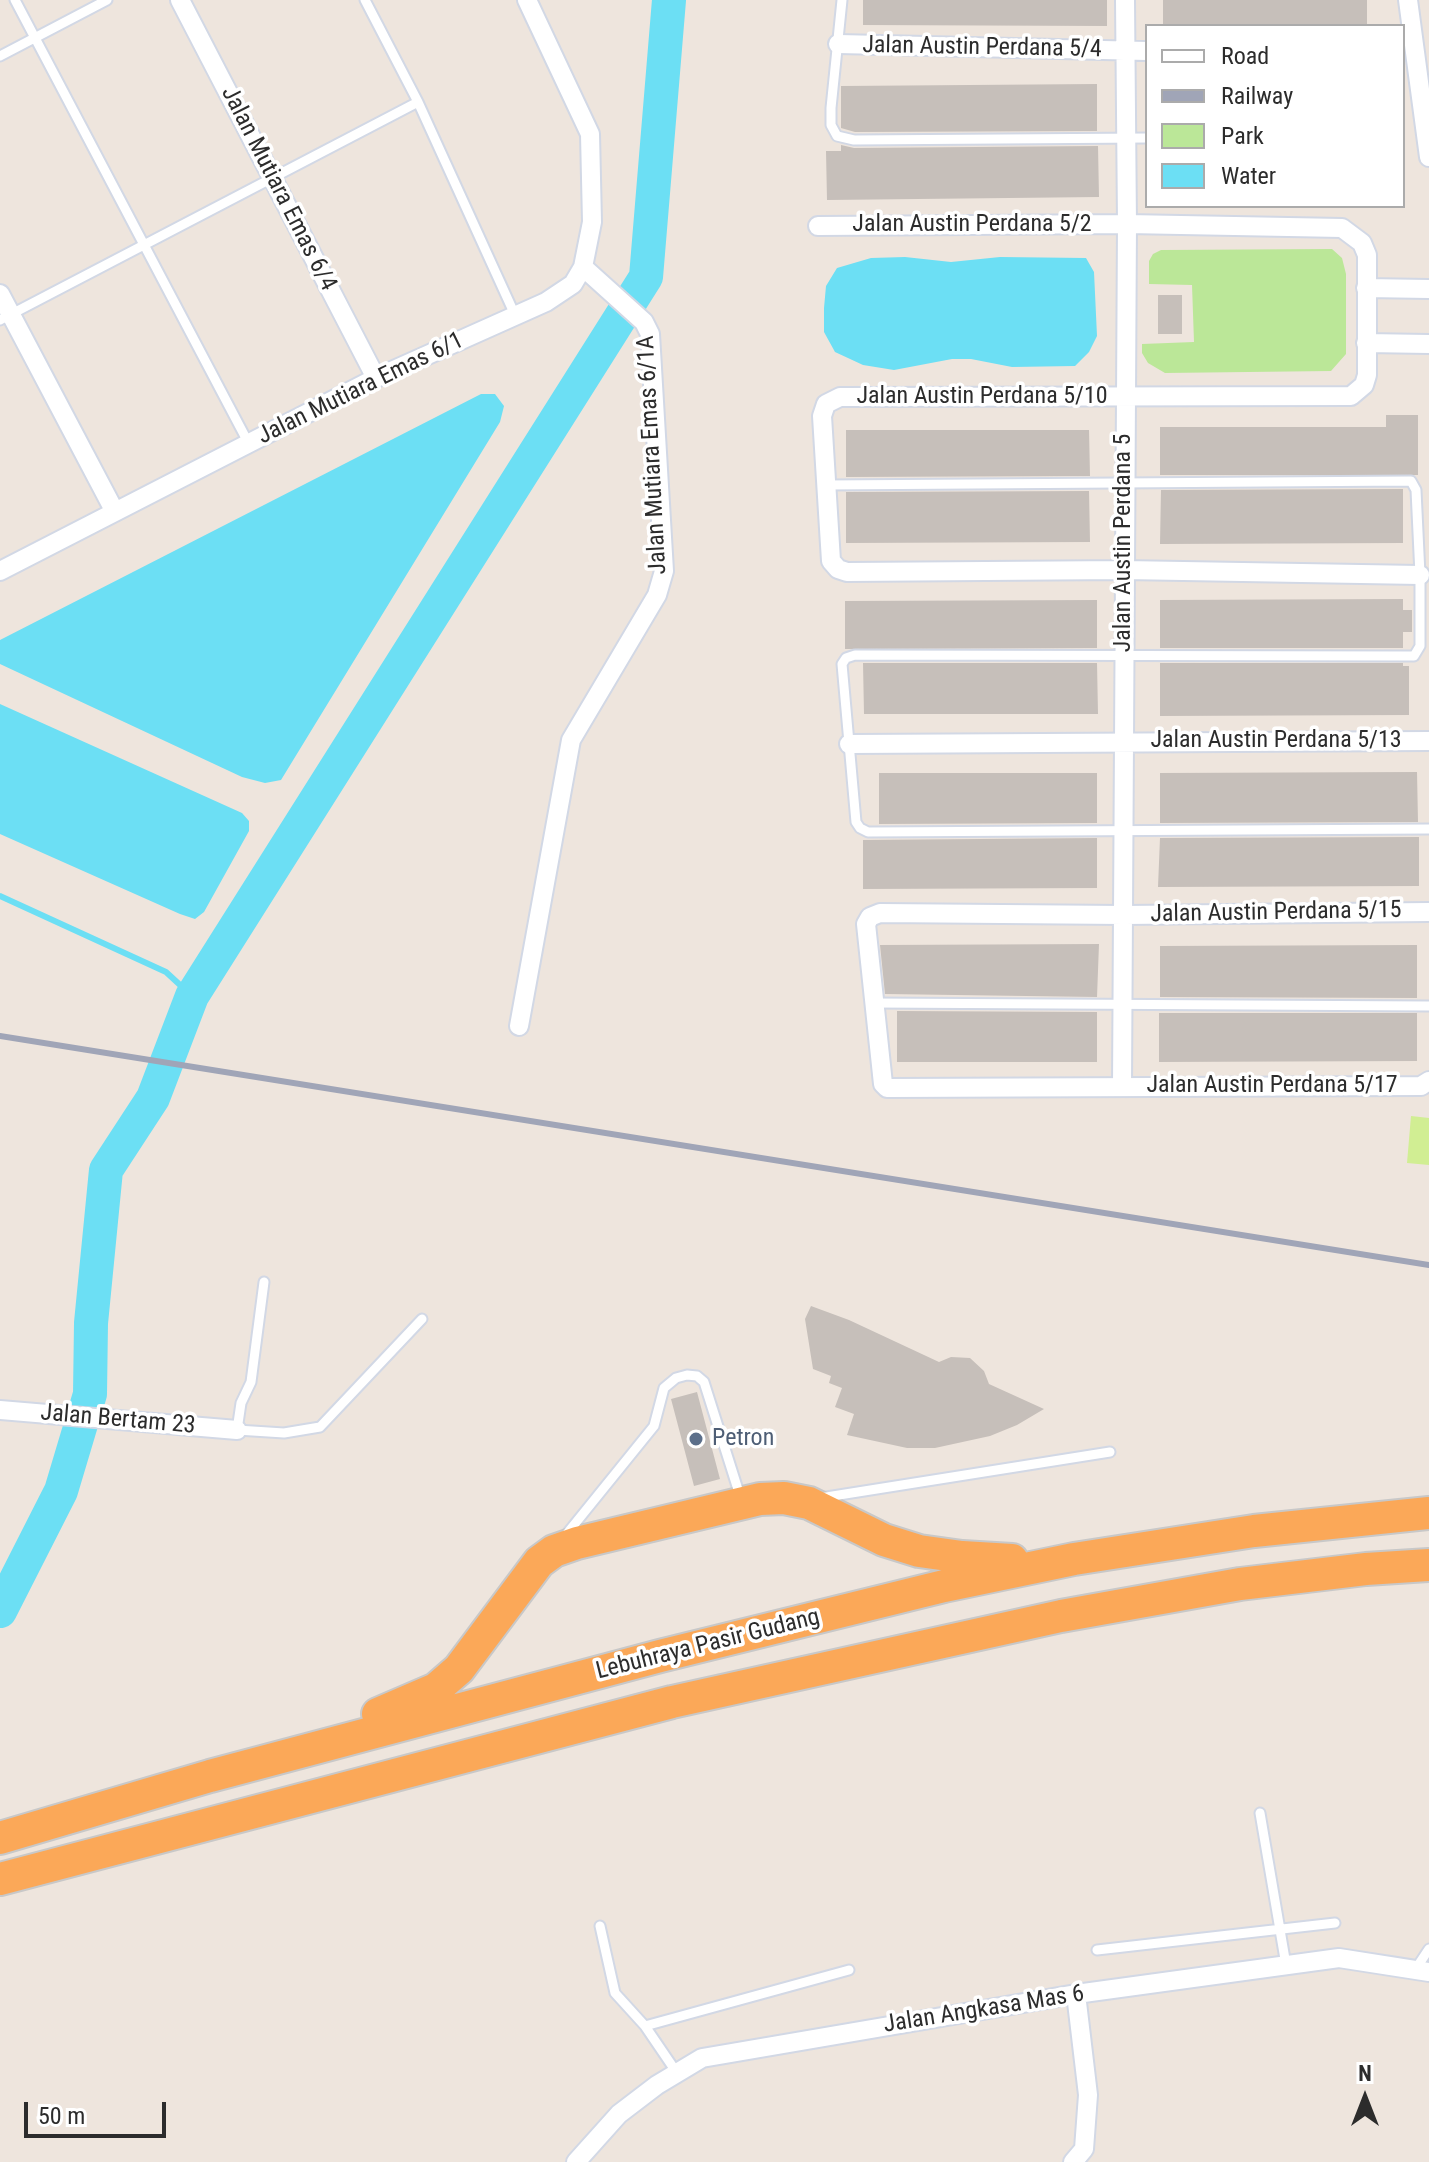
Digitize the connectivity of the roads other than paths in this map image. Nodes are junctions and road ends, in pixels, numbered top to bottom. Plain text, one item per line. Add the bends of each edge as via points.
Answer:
1 (15, 0) edge
2 (107, 0) edge
3 (180, 0) edge
4 (365, 0) edge
5 (527, 0) edge
6 (842, 0) edge
7 (1125, 0) edge
8 (1408, 0) edge
9 (35, 38) junction
10 (838, 44) junction
11 (1125, 51) junction
12 (1145, 51) edge
13 (0, 56) edge
14 (418, 102) junction
15 (1125, 138) junction
16 (1145, 138) edge
17 (1429, 157) edge
18 (272, 178) junction
19 (1127, 224) junction
20 (818, 226) dead end
21 (144, 245) junction
22 (583, 267) junction
23 (1429, 289) edge
24 (0, 294) edge
25 (1366, 294) junction
26 (1429, 301) edge
27 (515, 315) junction
28 (5, 317) edge
29 (1429, 333) edge
30 (1366, 337) junction
31 (1429, 344) edge
32 (376, 378) junction
33 (1125, 398) junction
34 (249, 444) junction
35 (1124, 483) junction
36 (826, 485) junction
37 (115, 512) junction
38 (1124, 570) junction
39 (0, 571) edge
40 (1420, 575) junction
41 (1123, 656) junction
42 (1124, 741) junction
43 (1429, 741) edge
44 (849, 744) junction
45 (1429, 829) edge
46 (1124, 830) junction
47 (1429, 912) edge
48 (1124, 915) junction
49 (873, 1003) junction
50 (1124, 1003) junction
51 (1429, 1006) edge
52 (519, 1026) dead end
53 (1425, 1083) edge
54 (1122, 1086) junction
55 (264, 1282) dead end
56 (422, 1319) dead end
57 (0, 1410) edge
58 (237, 1430) junction
59 (1110, 1452) dead end
60 (801, 1501) junction
61 (742, 1504) junction
62 (1429, 1513) edge
63 (551, 1554) junction
64 (1074, 1559) junction
65 (1429, 1565) edge
66 (210, 1776) junction
67 (1260, 1813) dead end
68 (0, 1838) edge
69 (0, 1879) edge
70 (1335, 1923) dead end
71 (600, 1926) dead end
72 (1279, 1928) junction
73 (1429, 1949) edge
74 (1097, 1950) dead end
75 (1286, 1965) junction
76 (849, 1970) dead end
77 (1422, 1971) edge
78 (1076, 1994) junction
79 (645, 2026) junction
80 (677, 2073) junction
81 (576, 2162) edge
82 (1073, 2162) edge

1 - 9 lane
2 - 9 lane
3 - 18 street, Jalan Mutiara Emas 6/4
4 - 14 lane
5 - 22 street via 586,121 593,155 592,222
6 - 10 lane
7 - 11 street, Jalan Austin Perdana 5
8 - 17 street
9 - 13 lane
9 - 21 lane
10 - 11 street, Jalan Austin Perdana 5/4
10 - 15 lane via 831,108 837,136
11 - 12 street, Jalan Austin Perdana 5/4
11 - 15 street, Jalan Austin Perdana 5
14 - 18 lane
14 - 27 lane
15 - 16 lane
15 - 19 street, Jalan Austin Perdana 5
18 - 21 lane
18 - 32 street, Jalan Mutiara Emas 6/4
19 - 20 street, Jalan Austin Perdana 5/2
19 - 25 street, Jalan Austin Perdana 5/2 via 1342,228 1354,234 1367,255
19 - 33 street, Jalan Austin Perdana 5
21 - 28 lane
21 - 34 lane
22 - 27 street, Jalan Mutiara Emas 6/1 via 564,293
22 - 52 street, Jalan Mutiara Emas 6/1A via 638,316 650,334 663,580 571,740
23 - 25 street
24 - 28 street
25 - 26 street
25 - 30 street, Jalan Austin Perdana 5/2
27 - 32 street, Jalan Mutiara Emas 6/1
28 - 37 street
29 - 30 street
30 - 31 street
30 - 33 street, Jalan Austin Perdana 5/10 via 1367,375 1351,396
32 - 34 street, Jalan Mutiara Emas 6/1
33 - 35 street, Jalan Austin Perdana 5
33 - 36 street, Jalan Austin Perdana 5/10 via 840,397 826,404 822,416
34 - 37 street, Jalan Mutiara Emas 6/1
35 - 36 lane
35 - 38 street, Jalan Austin Perdana 5
35 - 40 lane via 1411,481 1416,490
36 - 38 street, Jalan Austin Perdana 5/10 via 831,561 847,572
37 - 39 street, Jalan Mutiara Emas 6/1
38 - 40 street
38 - 41 street, Jalan Austin Perdana 5
40 - 41 lane via 1420,646 1414,656
41 - 42 street, Jalan Austin Perdana 5
41 - 44 lane via 855,655 842,664
42 - 43 street, Jalan Austin Perdana 5/13
42 - 44 street, Jalan Austin Perdana 5/13
42 - 46 street, Jalan Austin Perdana 5
44 - 46 lane via 856,822 868,832
45 - 46 lane
46 - 48 street, Jalan Austin Perdana 5
47 - 48 street, Jalan Austin Perdana 5/15
48 - 49 street, Jalan Austin Perdana 5/15 via 880,913 866,924
48 - 50 street, Jalan Austin Perdana 5
49 - 50 lane
49 - 54 street, Jalan Austin Perdana 5/17 via 887,1088
50 - 51 lane
50 - 54 street, Jalan Austin Perdana 5
53 - 54 street, Jalan Austin Perdana 5/17
55 - 58 lane via 251,1382
56 - 58 lane via 320,1427 284,1433
57 - 58 street, Jalan Bertam 23
59 - 60 lane
60 - 61 highway via 760,1499
60 - 64 highway via 919,1551 1003,1560
61 - 63 highway via 577,1543
61 - 63 lane via 704,1382 687,1375 664,1388 654,1426
62 - 64 highway, Lebuhraya Pasir Gudang via 1254,1531
63 - 66 highway via 539,1562 459,1669 436,1689
64 - 66 highway, Lebuhraya Pasir Gudang via 660,1656
65 - 69 highway, Lebuhraya Pasir Gudang via 1240,1584 1014,1626 672,1702
66 - 68 highway, Lebuhraya Pasir Gudang
67 - 72 lane
70 - 72 lane
71 - 79 lane via 615,1993
72 - 74 lane
72 - 75 lane
73 - 77 lane
75 - 77 street, Jalan Angkasa Mas 6 via 1339,1958
75 - 78 street, Jalan Angkasa Mas 6
76 - 79 lane
78 - 80 street, Jalan Angkasa Mas 6 via 702,2058
78 - 82 street via 1088,2095 1084,2149
79 - 80 lane
80 - 81 street, Jalan Angkasa Mas 6 via 619,2114

